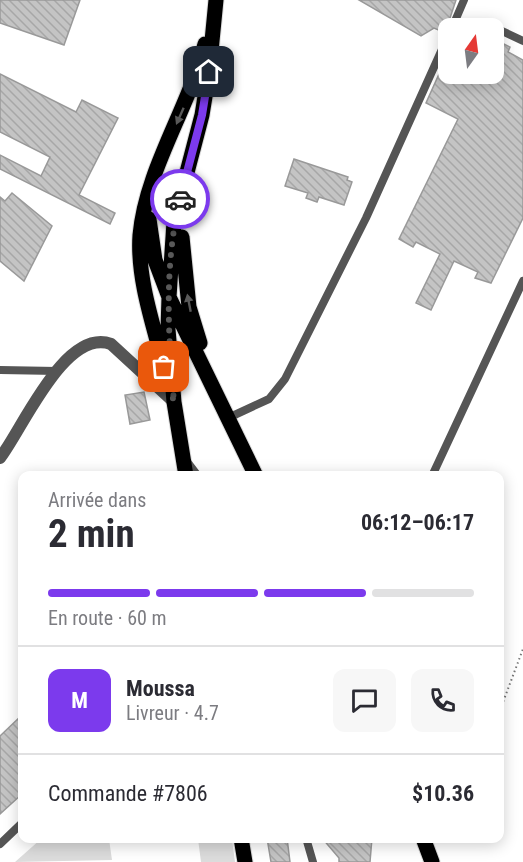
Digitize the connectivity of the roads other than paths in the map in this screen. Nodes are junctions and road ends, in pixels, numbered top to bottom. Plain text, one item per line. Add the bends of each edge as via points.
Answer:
1 (216, 0) edge
2 (464, 0) edge
3 (456, 18) edge
4 (504, 32) edge
5 (523, 41) edge
6 (438, 58) edge
7 (182, 192) junction
8 (147, 195) junction
9 (523, 281) edge
10 (169, 297) junction
11 (0, 370) edge
12 (57, 371) junction
13 (174, 402) junction
14 (228, 418) junction
15 (183, 456) junction
16 (0, 458) edge
17 (185, 471) edge
18 (194, 471) edge
19 (254, 471) edge
20 (434, 471) edge
21 (18, 827) edge
22 (242, 843) edge
23 (307, 843) edge
24 (425, 843) edge
25 (0, 844) edge
26 (245, 862) edge
27 (313, 862) edge
28 (432, 862) edge

1 - 7 main road via 202,115
1 -> 8 main road via 187,100
2 - 3 lane
4 - 5 lane
6 - 14 lane via 366,218 285,379 270,399
7 - 10 main road via 174,222
14 -> 7 main road via 189,307 182,250
8 - 10 main road via 155,260
8 - 13 main road via 140,237 143,280
9 - 20 lane
10 - 13 main road
10 - 14 main road
11 - 12 lane
12 - 13 street via 78,350 101,340 111,344
12 - 16 street
13 - 15 main road
14 - 19 main road
15 - 17 main road
15 - 18 lane
21 - 25 lane
22 - 26 main road
23 - 27 lane
24 - 28 main road

